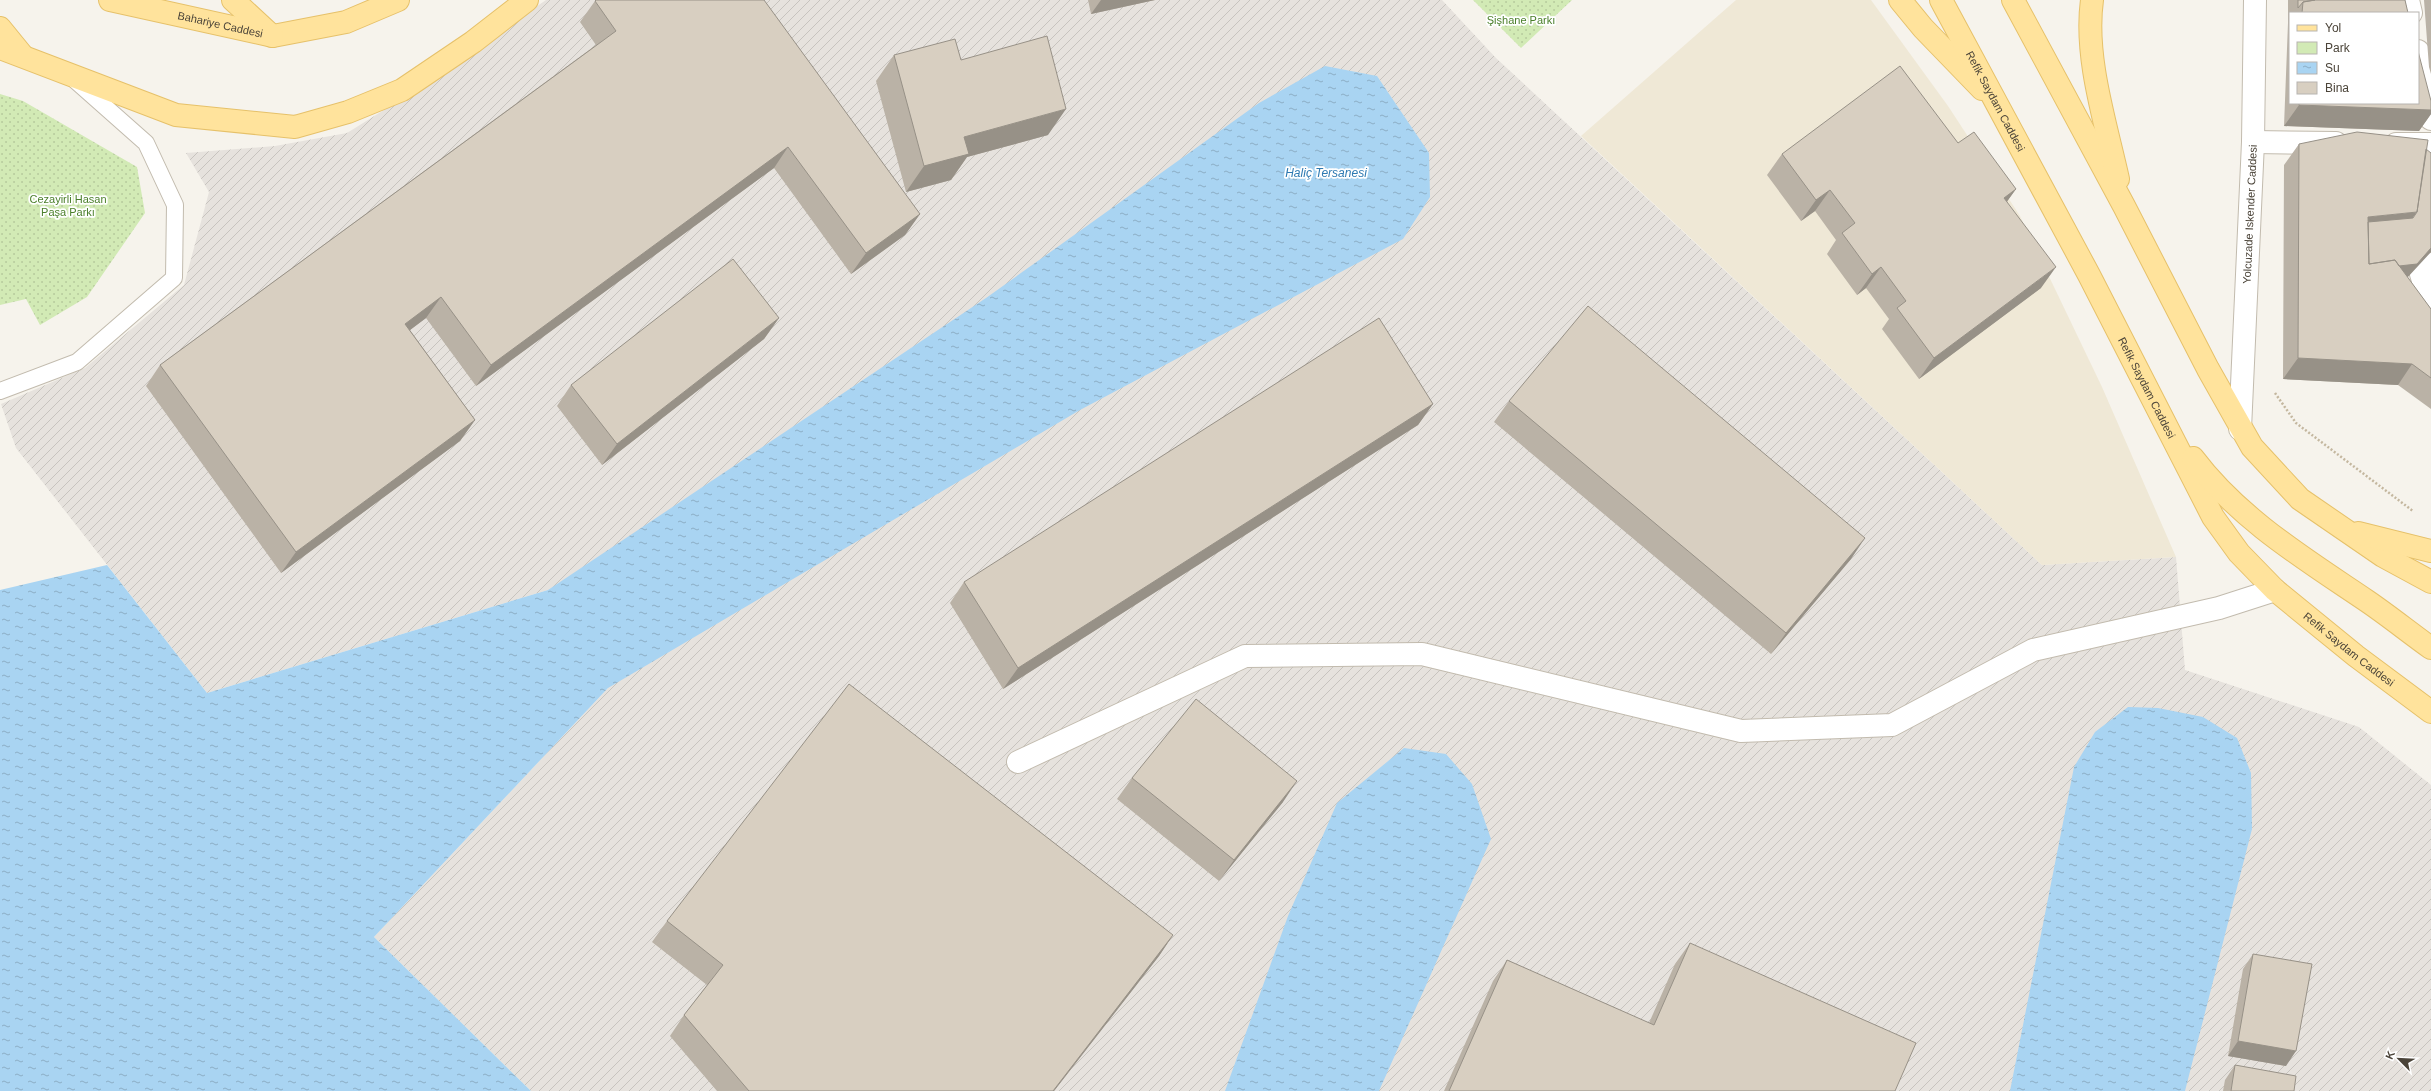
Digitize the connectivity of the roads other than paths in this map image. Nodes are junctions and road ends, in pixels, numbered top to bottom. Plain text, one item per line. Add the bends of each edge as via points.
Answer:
1 (110, 0) edge
2 (234, 0) edge
3 (398, 0) edge
4 (527, 0) edge
5 (1900, 0) edge
6 (1941, 0) edge
7 (2013, 0) edge
8 (2092, 0) edge
9 (2255, 0) edge
10 (2408, 0) edge
11 (2411, 12) edge
12 (0, 28) edge
13 (272, 36) junction
14 (0, 48) edge
15 (22, 55) junction
16 (2419, 56) edge
17 (2001, 109) junction
18 (2431, 119) edge
19 (2253, 142) junction
20 (2352, 143) edge
21 (2376, 144) edge
22 (2431, 144) edge
23 (2124, 206) junction
24 (2431, 264) edge
25 (2431, 308) edge
26 (0, 391) edge
27 (2161, 416) junction
28 (2240, 428) junction
29 (2346, 530) junction
30 (2431, 551) edge
31 (2431, 582) edge
32 (2275, 590) junction
33 (2431, 648) edge
34 (2431, 712) edge
35 (1018, 762) dead end

1 - 13 main road, Bahariye Caddesi
2 - 13 main road
3 - 13 main road, Bahariye Caddesi via 346,22
4 - 15 main road via 473,42 402,90 348,112 295,126 176,115
5 - 17 main road via 1923,28
6 - 17 main road, Refik Saydam Caddesi
7 - 23 main road
8 - 23 main road via 2089,21 2093,59
9 - 19 street, Yolcuzade Iskender Caddesi
10 - 11 street
12 - 15 main road
14 - 15 main road
15 - 26 lane via 76,80 146,143 174,205 174,278 77,362
16 - 18 street
17 - 27 main road, Refik Saydam Caddesi via 2090,275
19 - 20 street
19 - 28 street, Yolcuzade Iskender Caddesi
21 - 22 street
23 - 28 main road
24 - 25 street via 2421,274
27 - 32 main road, Refik Saydam Caddesi via 2213,517 2238,553
27 - 33 main road via 2203,472 2248,516 2295,554 2369,602
28 - 29 main road via 2252,447 2300,499
29 - 30 main road
29 - 31 main road via 2383,556
32 - 34 main road, Refik Saydam Caddesi via 2356,656
32 - 35 street via 2218,608 2033,650 1892,725 1741,731 1422,654 1245,656

